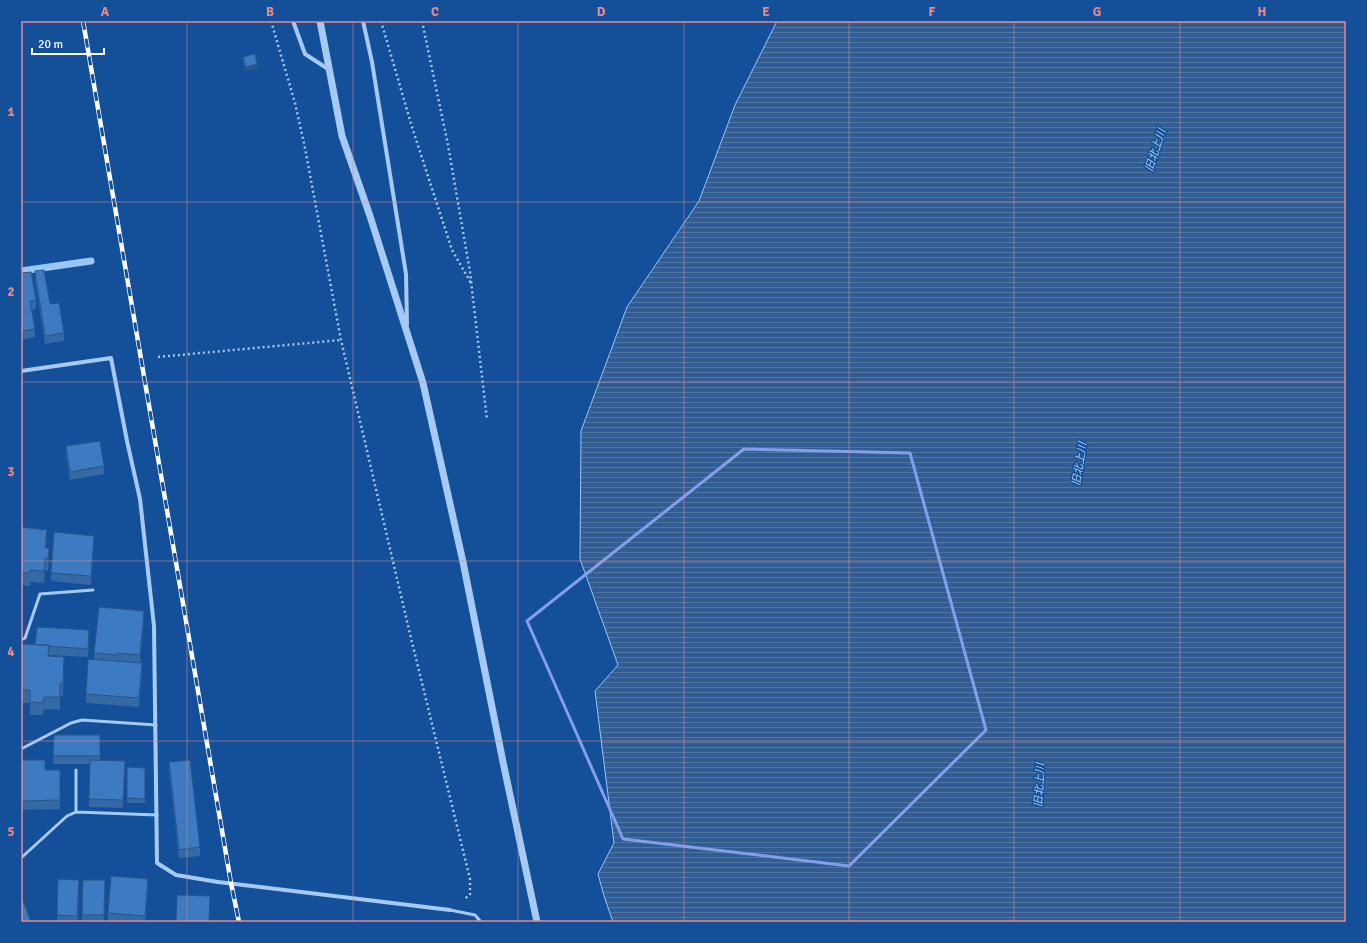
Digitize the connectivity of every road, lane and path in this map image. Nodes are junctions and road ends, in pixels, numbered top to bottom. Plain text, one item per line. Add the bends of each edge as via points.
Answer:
1 (271, 21) edge
2 (293, 21) edge
3 (320, 21) edge
4 (363, 21) edge
5 (381, 21) edge
6 (422, 21) edge
7 (330, 70) junction
8 (472, 284) junction
9 (407, 332) junction
10 (341, 340) junction
11 (158, 357) dead end
12 (21, 370) edge
13 (488, 420) dead end
14 (93, 590) dead end
15 (21, 640) edge
16 (156, 725) junction
17 (21, 749) edge
18 (76, 770) dead end
19 (76, 812) junction
20 (157, 815) junction
21 (21, 858) edge
22 (450, 910) junction
23 (481, 922) edge
24 (537, 922) edge

1 - 10 path via 305,148
2 - 7 street via 305,54
3 - 7 street
4 - 9 street via 372,62 406,274
5 - 8 path via 452,250
6 - 8 path via 448,145
7 - 9 street via 342,136
8 - 13 path
9 - 24 street via 423,383 461,554
10 - 11 path
10 - 22 path via 470,879 470,894
12 - 16 street via 111,358 140,499 154,626
14 - 15 lane via 40,594 25,638
16 - 17 lane via 82,720 71,723
16 - 20 street
18 - 19 lane
19 - 20 lane
19 - 21 lane via 67,816
20 - 22 street via 157,863 176,875
22 - 23 lane via 474,915

